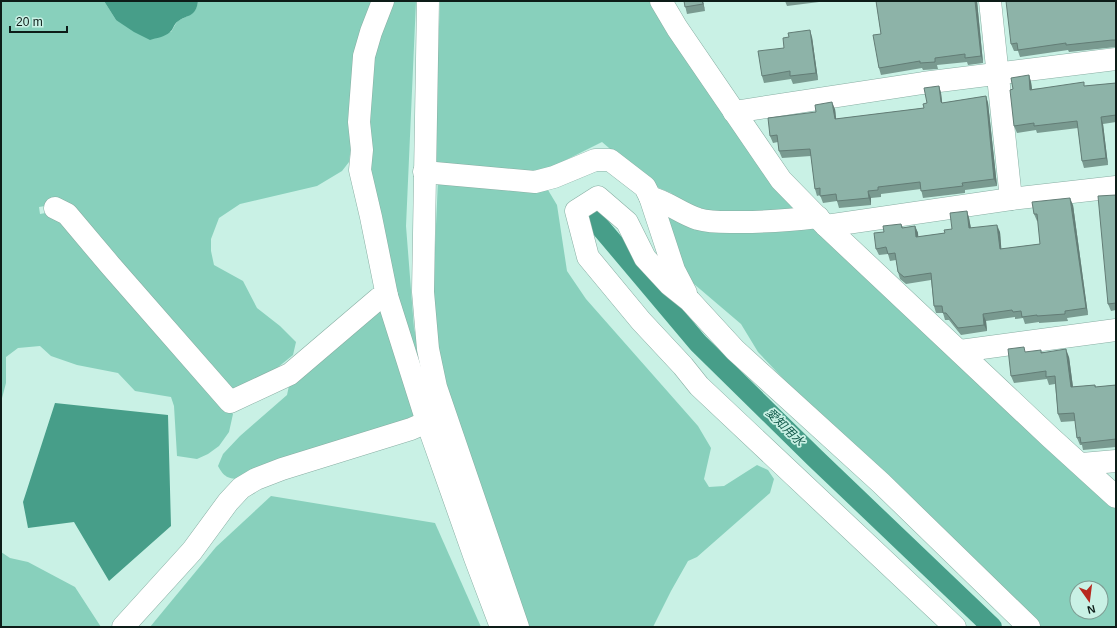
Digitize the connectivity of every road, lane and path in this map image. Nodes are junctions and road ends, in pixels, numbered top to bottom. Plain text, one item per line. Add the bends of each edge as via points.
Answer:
1 (383, 1) edge
2 (428, 1) edge
3 (661, 1) edge
4 (990, 1) edge
5 (1116, 59) edge
6 (998, 73) junction
7 (734, 112) junction
8 (424, 172) junction
9 (1116, 187) edge
10 (650, 197) junction
11 (1011, 199) junction
12 (55, 208) dead end
13 (822, 221) junction
14 (387, 296) junction
15 (690, 301) junction
16 (1116, 330) edge
17 (960, 351) junction
18 (426, 422) junction
19 (1116, 461) edge
20 (1082, 464) junction
21 (1116, 497) edge
22 (123, 627) edge
23 (502, 627) edge
24 (518, 627) edge
25 (955, 627) edge
26 (1029, 627) edge

1 - 14 street via 370,32 364,56 359,122 362,150 360,170
2 - 8 street
3 - 7 street
4 - 6 street
5 - 6 street
6 - 7 street
6 - 11 street
7 - 13 street via 781,180
8 - 10 street via 535,182 595,160 610,160 645,187
8 - 24 street via 423,292 427,342 436,387
9 - 11 street
10 - 13 street via 662,200 697,218 713,222
10 - 15 street via 674,270
11 - 13 street
12 - 14 street via 67,214 230,402 290,374 378,299
13 - 17 street
14 - 18 street
15 - 25 street via 670,285 645,258 627,222 598,197 576,211 588,257 699,386
15 - 26 street via 735,350 881,483
16 - 17 street
17 - 20 street
18 - 22 street via 411,429 282,468 241,488 192,551
18 - 23 street
19 - 20 street
20 - 21 street

